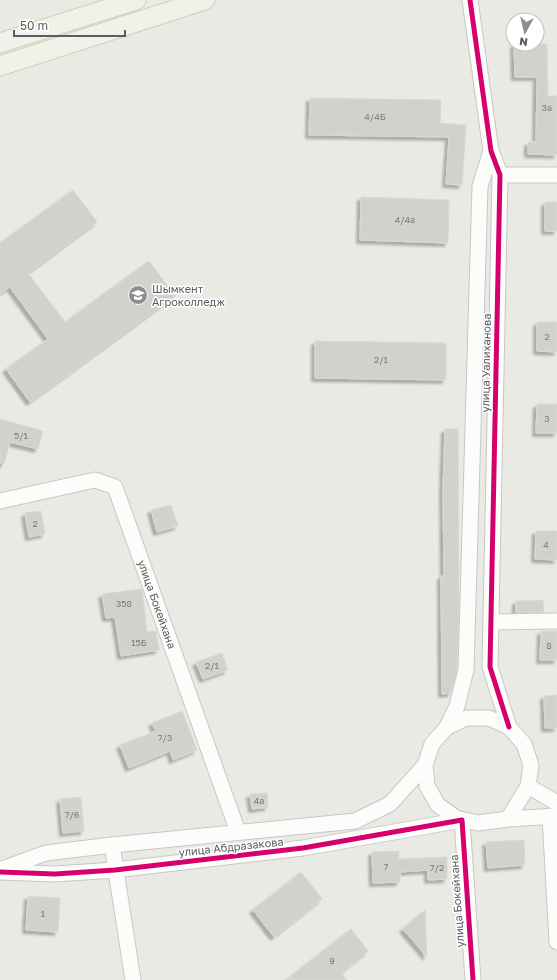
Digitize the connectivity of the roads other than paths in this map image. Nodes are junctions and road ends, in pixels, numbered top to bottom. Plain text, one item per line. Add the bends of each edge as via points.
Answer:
1 (136, 0) edge
2 (205, 0) edge
3 (470, 0) edge
4 (0, 43) edge
5 (0, 66) edge
6 (491, 151) junction
7 (500, 175) junction
8 (557, 175) edge
9 (0, 501) edge
10 (491, 622) junction
11 (557, 622) edge
12 (447, 727) junction
13 (509, 727) junction
14 (425, 764) junction
15 (528, 786) junction
16 (555, 812) edge
17 (508, 819) junction
18 (462, 820) junction
19 (238, 832) junction
20 (554, 844) edge
21 (112, 845) junction
22 (116, 870) junction
23 (0, 871) edge
24 (557, 942) edge
25 (133, 980) edge
26 (473, 980) edge

1 - 4 main road
2 - 5 main road
3 - 6 street, улица Уалиханова
6 - 7 street, улица Уалиханова
6 - 12 street, улица Уалиханова via 480,186 466,670
7 - 8 street
7 - 10 street, улица Уалиханова
9 - 19 street, улица Бокейхана via 94,480 115,487
10 - 11 street
10 - 13 street, улица Уалиханова via 490,667
12 - 13 street via 467,718 489,718
12 - 14 street via 432,744
13 - 15 street via 524,744 531,765
14 - 18 street via 428,786 438,805
14 - 19 street, улица Абдразакова via 390,804 356,821
15 - 16 street
15 - 17 street
16 - 17 street
16 - 20 street
17 - 18 street via 478,823
18 - 22 street, улица Абдразакова via 303,848
18 - 26 street, улица Бокейхана
19 - 21 street, улица Абдразакова
20 - 24 street
21 - 22 street
21 - 23 street, улица Абдразакова via 46,853
22 - 23 street, улица Абдразакова via 56,874
22 - 25 street

